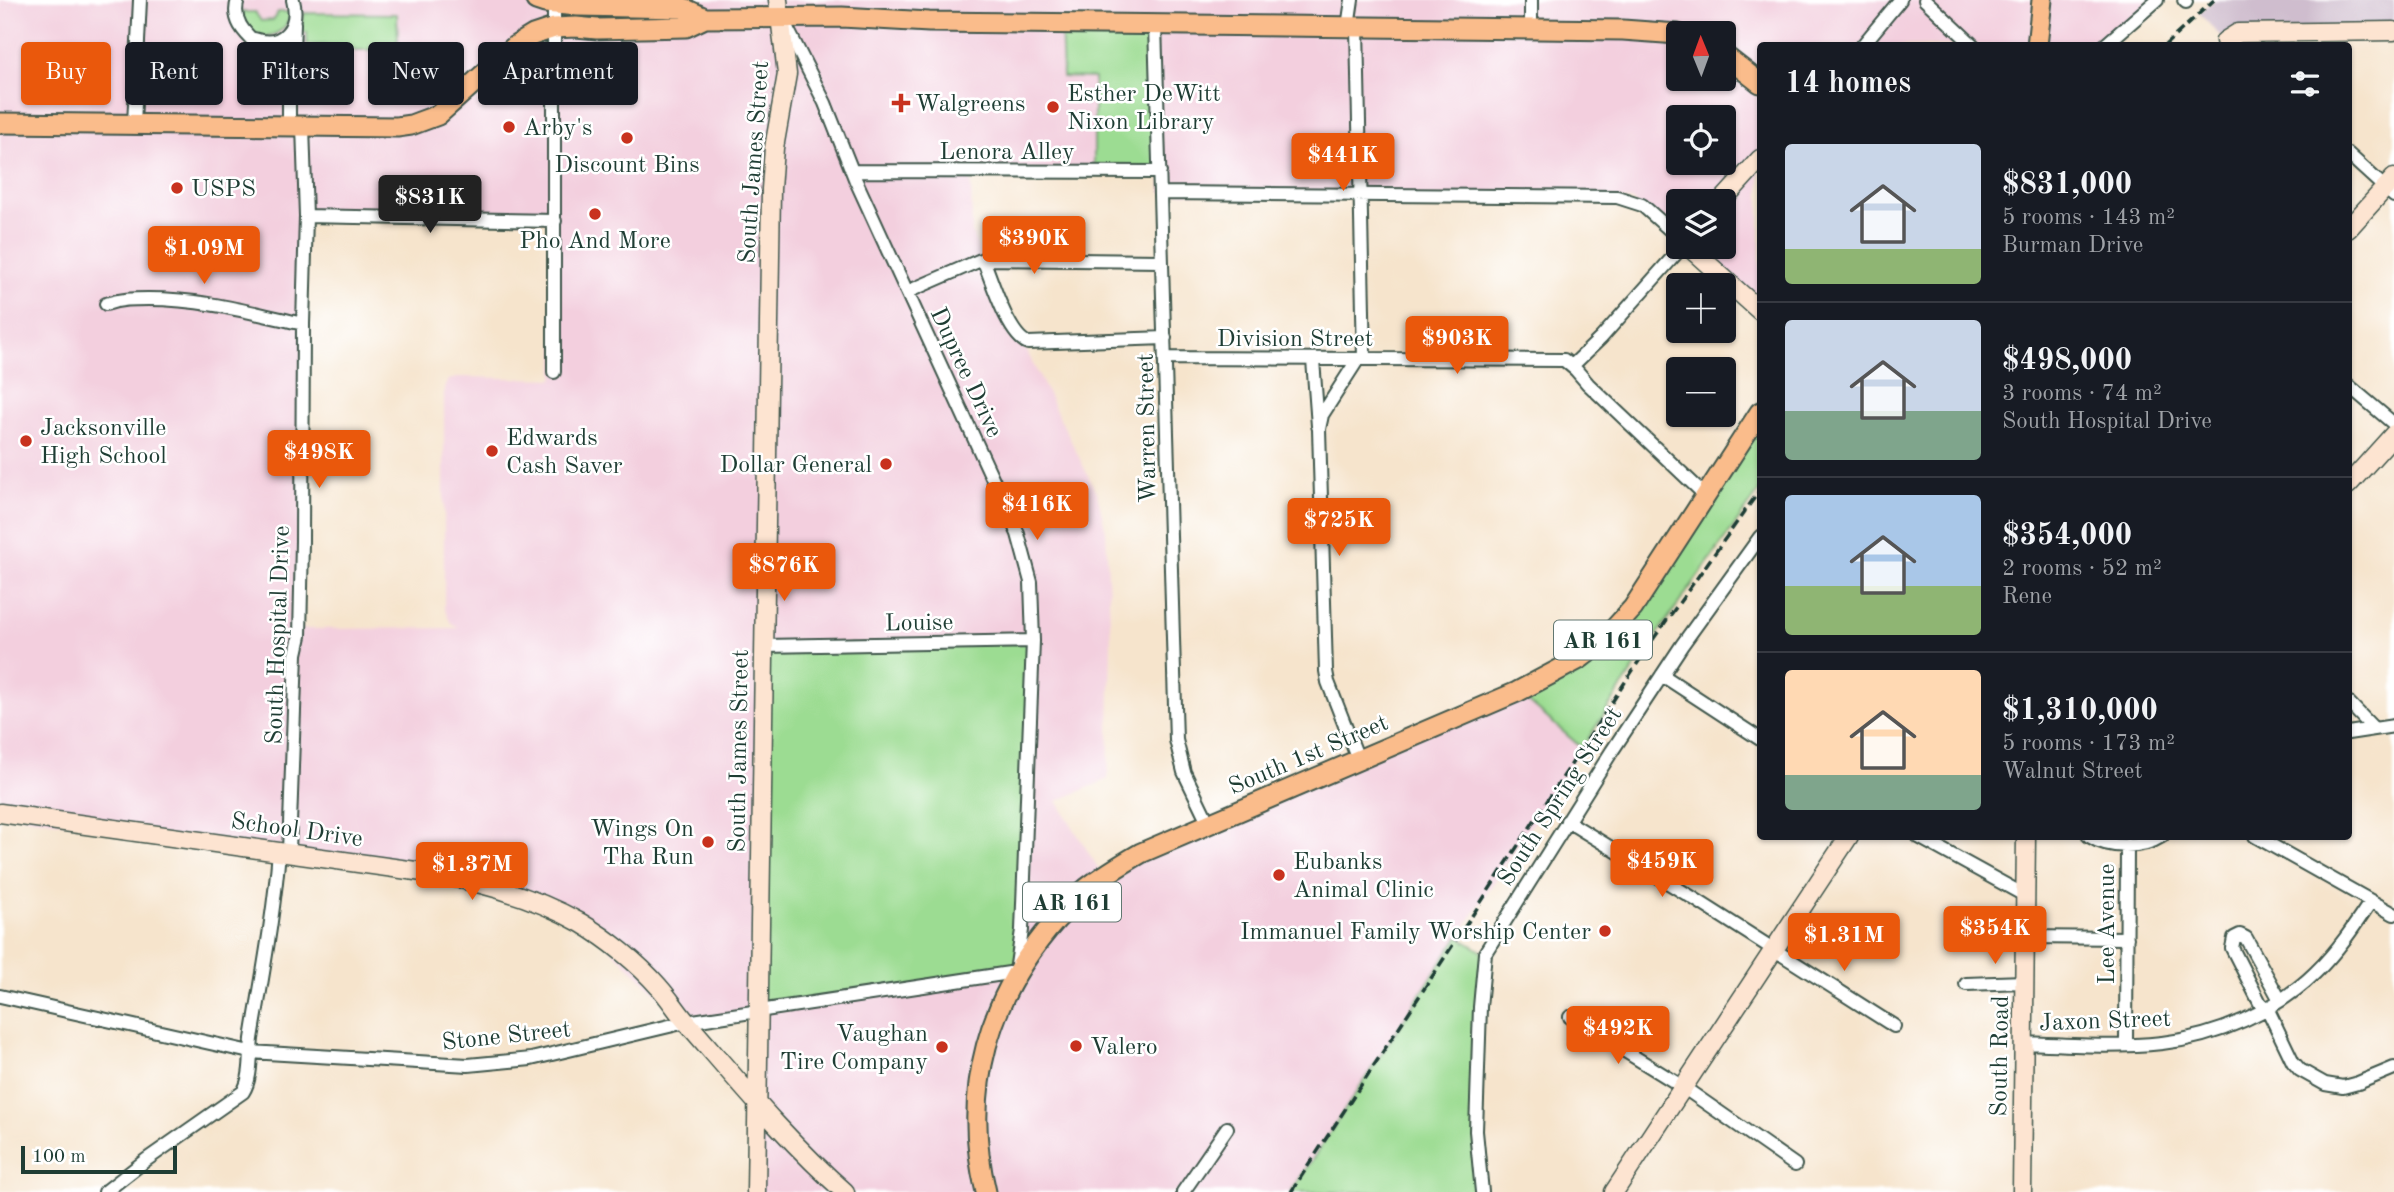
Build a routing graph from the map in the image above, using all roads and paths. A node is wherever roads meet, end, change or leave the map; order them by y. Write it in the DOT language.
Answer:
graph roads {
  1 [pos="139,0"];
  2 [pos="237,0"];
  3 [pos="293,0"];
  4 [pos="1352,0"];
  5 [pos="1531,0"];
  6 [pos="1900,0"];
  7 [pos="1925,0"];
  8 [pos="2042,0"];
  9 [pos="2157,0"];
  10 [pos="548,1"];
  11 [pos="780,9"];
  12 [pos="705,18"];
  13 [pos="294,23"];
  14 [pos="1155,25"];
  15 [pos="1352,27"];
  16 [pos="554,28"];
  17 [pos="1531,29"];
  18 [pos="2394,31"];
  19 [pos="1666,33"];
  20 [pos="254,39"];
  21 [pos="257,42"];
  22 [pos="293,42"];
  23 [pos="1865,42"];
  24 [pos="1970,42"];
  25 [pos="2037,42"];
  26 [pos="2109,42"];
  27 [pos="2227,42"];
  28 [pos="1736,64"];
  29 [pos="1757,81"];
  30 [pos="292,105"];
  31 [pos="0,123"];
  32 [pos="134,124"];
  33 [pos="296,126"];
  34 [pos="2352,157"];
  35 [pos="1757,162"];
  36 [pos="853,172"];
  37 [pos="1160,172"];
  38 [pos="2391,187"];
  39 [pos="1733,189"];
  40 [pos="1161,194"];
  41 [pos="1359,195"];
  42 [pos="306,216"];
  43 [pos="555,221"];
  44 [pos="2352,225"];
  45 [pos="1666,226"];
  46 [pos="983,259"];
  47 [pos="1671,259"];
  48 [pos="1702,259"];
  49 [pos="1162,261"];
  50 [pos="907,292"];
  51 [pos="106,304"];
  52 [pos="1757,308"];
  53 [pos="303,324"];
  54 [pos="1165,338"];
  55 [pos="1166,358"];
  56 [pos="1361,359"];
  57 [pos="1313,360"];
  58 [pos="1572,366"];
  59 [pos="554,372"];
  60 [pos="2352,388"];
  61 [pos="1757,417"];
  62 [pos="2394,424"];
  63 [pos="1319,429"];
  64 [pos="2394,434"];
  65 [pos="2352,481"];
  66 [pos="1706,496"];
  67 [pos="1757,541"];
  68 [pos="1033,641"];
  69 [pos="764,646"];
  70 [pos="1662,675"];
  71 [pos="2352,706"];
  72 [pos="2394,726"];
  73 [pos="2374,729"];
  74 [pos="2352,732"];
  75 [pos="1757,737"];
  76 [pos="1358,759"];
  77 [pos="0,813"];
  78 [pos="1567,821"];
  79 [pos="1209,824"];
  80 [pos="1846,840"];
  81 [pos="1924,840"];
  82 [pos="2026,840"];
  83 [pos="2100,840"];
  84 [pos="2153,840"];
  85 [pos="2262,840"];
  86 [pos="2127,845"];
  87 [pos="284,852"];
  88 [pos="2025,896"];
  89 [pos="2371,901"];
  90 [pos="2394,914"];
  91 [pos="2025,937"];
  92 [pos="2127,938"];
  93 [pos="1775,949"];
  94 [pos="1016,972"];
  95 [pos="2024,982"];
  96 [pos="1966,984"];
  97 [pos="0,996"];
  98 [pos="2280,1000"];
  99 [pos="2266,1008"];
  100 [pos="757,1011"];
  101 [pos="1570,1017"];
  102 [pos="686,1022"];
  103 [pos="1894,1026"];
  104 [pos="2024,1043"];
  105 [pos="2126,1045"];
  106 [pos="250,1052"];
  107 [pos="2394,1068"];
  108 [pos="1683,1087"];
  109 [pos="757,1101"];
  110 [pos="1227,1128"];
  111 [pos="1795,1165"];
  112 [pos="105,1192"];
  113 [pos="756,1192"];
  114 [pos="845,1192"];
  115 [pos="986,1192"];
  116 [pos="1183,1192"];
  117 [pos="1482,1192"];
  118 [pos="1614,1192"];
  119 [pos="2022,1192"];
  1 -- 32 [label="street"];
  2 -- 20 [label="street"];
  3 -- 13 [label="street, South Hospital Drive"];
  4 -- 15 [label="street"];
  5 -- 17 [label="street"];
  6 -- 23 [label="street"];
  7 -- 24 [label="street"];
  8 -- 25 [label="main road"];
  9 -- 26 [label="street"];
  10 -- 12 [label="main road"];
  10 -- 16 [label="street"];
  11 -- 12 [label="main road"];
  11 -- 14 [label="main road"];
  11 -- 36 [label="street, Dupree Drive"];
  11 -- 69 [label="street, South James Street"];
  12 -- 16 [label="main road"];
  13 -- 20 [label="street"];
  13 -- 22 [label="street, South Hospital Drive"];
  14 -- 15 [label="main road"];
  14 -- 37 [label="street, Warren Street"];
  15 -- 17 [label="main road"];
  15 -- 41 [label="street"];
  16 -- 33 [label="main road"];
  16 -- 43 [label="street"];
  17 -- 19 [label="main road"];
  18 -- 27 [label="street"];
  20 -- 21 [label="street"];
  28 -- 29 [label="main road"];
  30 -- 33 [label="street, South Hospital Drive"];
  31 -- 32 [label="main road"];
  32 -- 33 [label="main road"];
  33 -- 42 [label="street, South Hospital Drive"];
  34 -- 38 [label="street"];
  35 -- 39 [label="street"];
  36 -- 37 [label="street, Lenora Alley"];
  36 -- 50 [label="street, Dupree Drive"];
  37 -- 40 [label="street, Warren Street"];
  38 -- 44 [label="street"];
  40 -- 41 [label="street"];
  40 -- 49 [label="street, Warren Street"];
  41 -- 45 [label="street"];
  41 -- 56 [label="street"];
  42 -- 43 [label="street"];
  42 -- 53 [label="street, South Hospital Drive"];
  43 -- 59 [label="street"];
  46 -- 49 [label="street"];
  46 -- 50 [label="street"];
  46 -- 54 [label="street"];
  47 -- 58 [label="street"];
  48 -- 52 [label="street"];
  49 -- 54 [label="street, Warren Street"];
  50 -- 68 [label="street, Dupree Drive"];
  51 -- 53 [label="street"];
  53 -- 87 [label="street, South Hospital Drive"];
  54 -- 55 [label="street, Warren Street"];
  55 -- 57 [label="street, Division Street"];
  55 -- 79 [label="street, Warren Street"];
  56 -- 57 [label="street, Division Street"];
  56 -- 58 [label="street, Division Street"];
  56 -- 63 [label="street"];
  57 -- 63 [label="street"];
  58 -- 66 [label="street"];
  60 -- 62 [label="street"];
  61 -- 66 [label="main road, South 1st Street / AR 161"];
  63 -- 76 [label="street"];
  64 -- 65 [label="street"];
  66 -- 76 [label="main road, South 1st Street / AR 161"];
  67 -- 70 [label="street, South Spring Street"];
  68 -- 69 [label="street, Louise"];
  68 -- 94 [label="street, Dupree Drive"];
  69 -- 100 [label="street, South James Street"];
  70 -- 75 [label="street"];
  70 -- 78 [label="street, South Spring Street"];
  71 -- 73 [label="street"];
  72 -- 73 [label="street"];
  73 -- 74 [label="street"];
  76 -- 79 [label="main road, South 1st Street / AR 161"];
  77 -- 87 [label="street, School Drive"];
  78 -- 93 [label="street"];
  78 -- 117 [label="street, South Spring Street"];
  79 -- 94 [label="main road, South 1st Street / AR 161"];
  80 -- 93 [label="street"];
  81 -- 88 [label="street"];
  82 -- 88 [label="street, South Road"];
  83 -- 86 [label="street"];
  84 -- 86 [label="street"];
  85 -- 89 [label="street"];
  86 -- 92 [label="street, Lee Avenue"];
  87 -- 102 [label="street, School Drive"];
  87 -- 106 [label="street, South Hospital Drive"];
  88 -- 91 [label="street, South Road"];
  89 -- 90 [label="street"];
  89 -- 98 [label="street, Jaxon Street"];
  91 -- 92 [label="street"];
  91 -- 95 [label="street, South Road"];
  92 -- 105 [label="street, Lee Avenue"];
  93 -- 103 [label="street"];
  93 -- 108 [label="street"];
  94 -- 100 [label="street, Stone Street"];
  94 -- 115 [label="main road, South 1st Street / AR 161"];
  95 -- 96 [label="street"];
  95 -- 104 [label="street, South Road"];
  97 -- 106 [label="street, Stone Street"];
  98 -- 99 [label="street, Jaxon Street"];
  98 -- 99 [label="street"];
  99 -- 105 [label="street, Jaxon Street"];
  99 -- 107 [label="street"];
  100 -- 102 [label="street, Stone Street"];
  100 -- 109 [label="street, South James Street"];
  101 -- 108 [label="street"];
  102 -- 106 [label="street, Stone Street"];
  102 -- 109 [label="street, School Drive"];
  104 -- 105 [label="street, Jaxon Street"];
  104 -- 119 [label="street, South Road"];
  106 -- 112 [label="street, South Hospital Drive"];
  108 -- 111 [label="street"];
  108 -- 118 [label="street"];
  109 -- 113 [label="street, South James Street"];
  109 -- 114 [label="street, School Drive"];
  110 -- 116 [label="street"];
}
